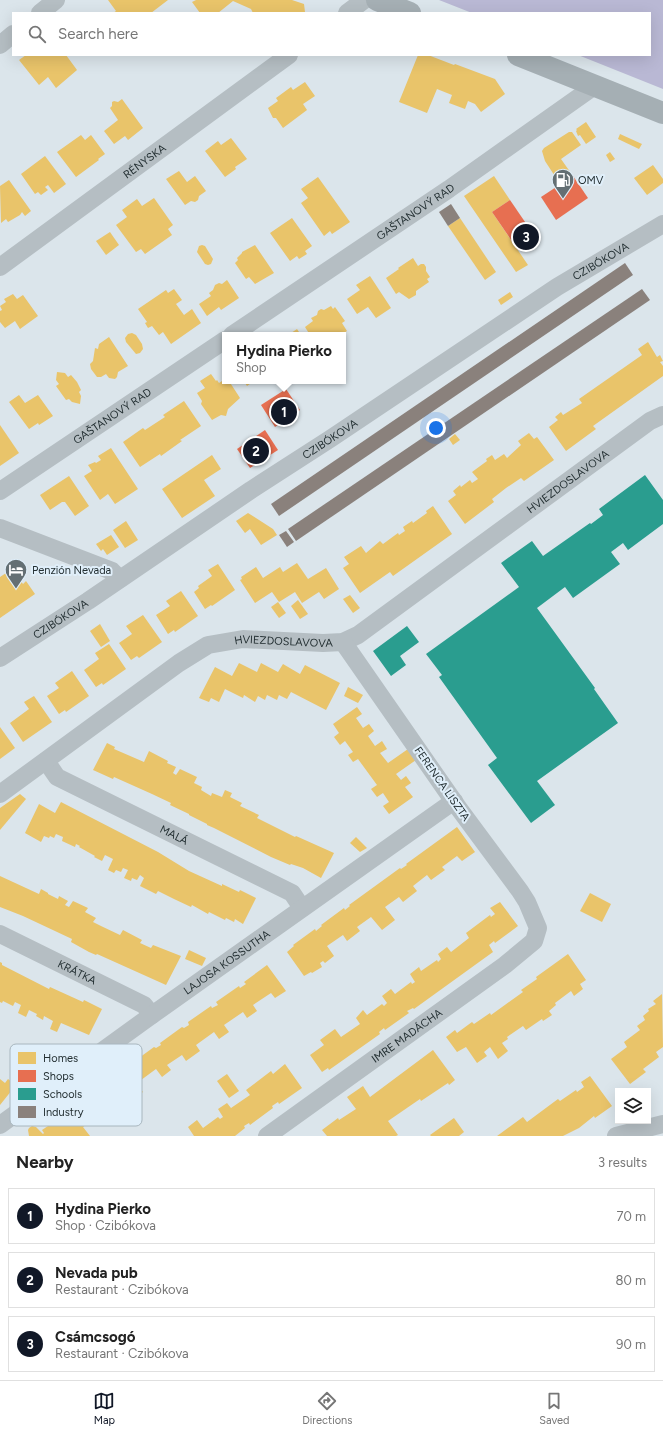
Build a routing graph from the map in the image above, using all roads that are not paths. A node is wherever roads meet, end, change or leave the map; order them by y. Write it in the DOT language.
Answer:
graph roads {
  1 [pos="56,0"];
  2 [pos="364,0"];
  3 [pos="376,0"];
  4 [pos="41,12"];
  5 [pos="348,12"];
  6 [pos="407,12"];
  7 [pos="12,35"];
  8 [pos="0,44"];
  9 [pos="288,56"];
  10 [pos="521,56"];
  11 [pos="596,85"];
  12 [pos="662,113"];
  13 [pos="663,224"];
  14 [pos="0,267"];
  15 [pos="236,332"];
  16 [pos="222,342"];
  17 [pos="663,415"];
  18 [pos="0,491"];
  19 [pos="0,528"];
  20 [pos="120,579"];
  21 [pos="343,642"];
  22 [pos="0,658"];
  23 [pos="46,761"];
  24 [pos="0,794"];
  25 [pos="454,801"];
  26 [pos="302,908"];
  27 [pos="538,928"];
  28 [pos="0,934"];
  29 [pos="152,1015"];
  30 [pos="112,1044"];
  31 [pos="10,1118"];
  32 [pos="663,1124"];
  33 [pos="0,1125"];
  34 [pos="267,1136"];
  35 [pos="616,1136"];
  1 -- 4 [label="street"];
  2 -- 5 [label="street"];
  3 -- 6 [label="main road"];
  7 -- 8 [label="street"];
  9 -- 14 [label="street, RÉNYSKA"];
  10 -- 11 [label="main road"];
  11 -- 12 [label="main road"];
  11 -- 15 [label="street, GAŠTANOVÝ RAD"];
  13 -- 20 [label="street, CZIBÓKOVA"];
  16 -- 18 [label="street, GAŠTANOVÝ RAD"];
  17 -- 21 [label="street, HVIEZDOSLAVOVA"];
  19 -- 20 [label="street"];
  20 -- 22 [label="street, CZIBÓKOVA"];
  21 -- 23 [label="street, HVIEZDOSLAVOVA"];
  21 -- 25 [label="street, FERENCA LISZTA"];
  23 -- 24 [label="street, HVIEZDOSLAVOVA"];
  23 -- 26 [label="street, MALÁ"];
  25 -- 26 [label="street, LAJOSA KOSSUTHA"];
  25 -- 27 [label="street, FERENCA LISZTA"];
  26 -- 29 [label="street, LAJOSA KOSSUTHA"];
  27 -- 34 [label="street, IMRE MADÁCHA"];
  28 -- 29 [label="street, KRÁTKA"];
  29 -- 30 [label="street, LAJOSA KOSSUTHA"];
  31 -- 33 [label="street, LAJOSA KOSSUTHA"];
  32 -- 35 [label="street"];
}
